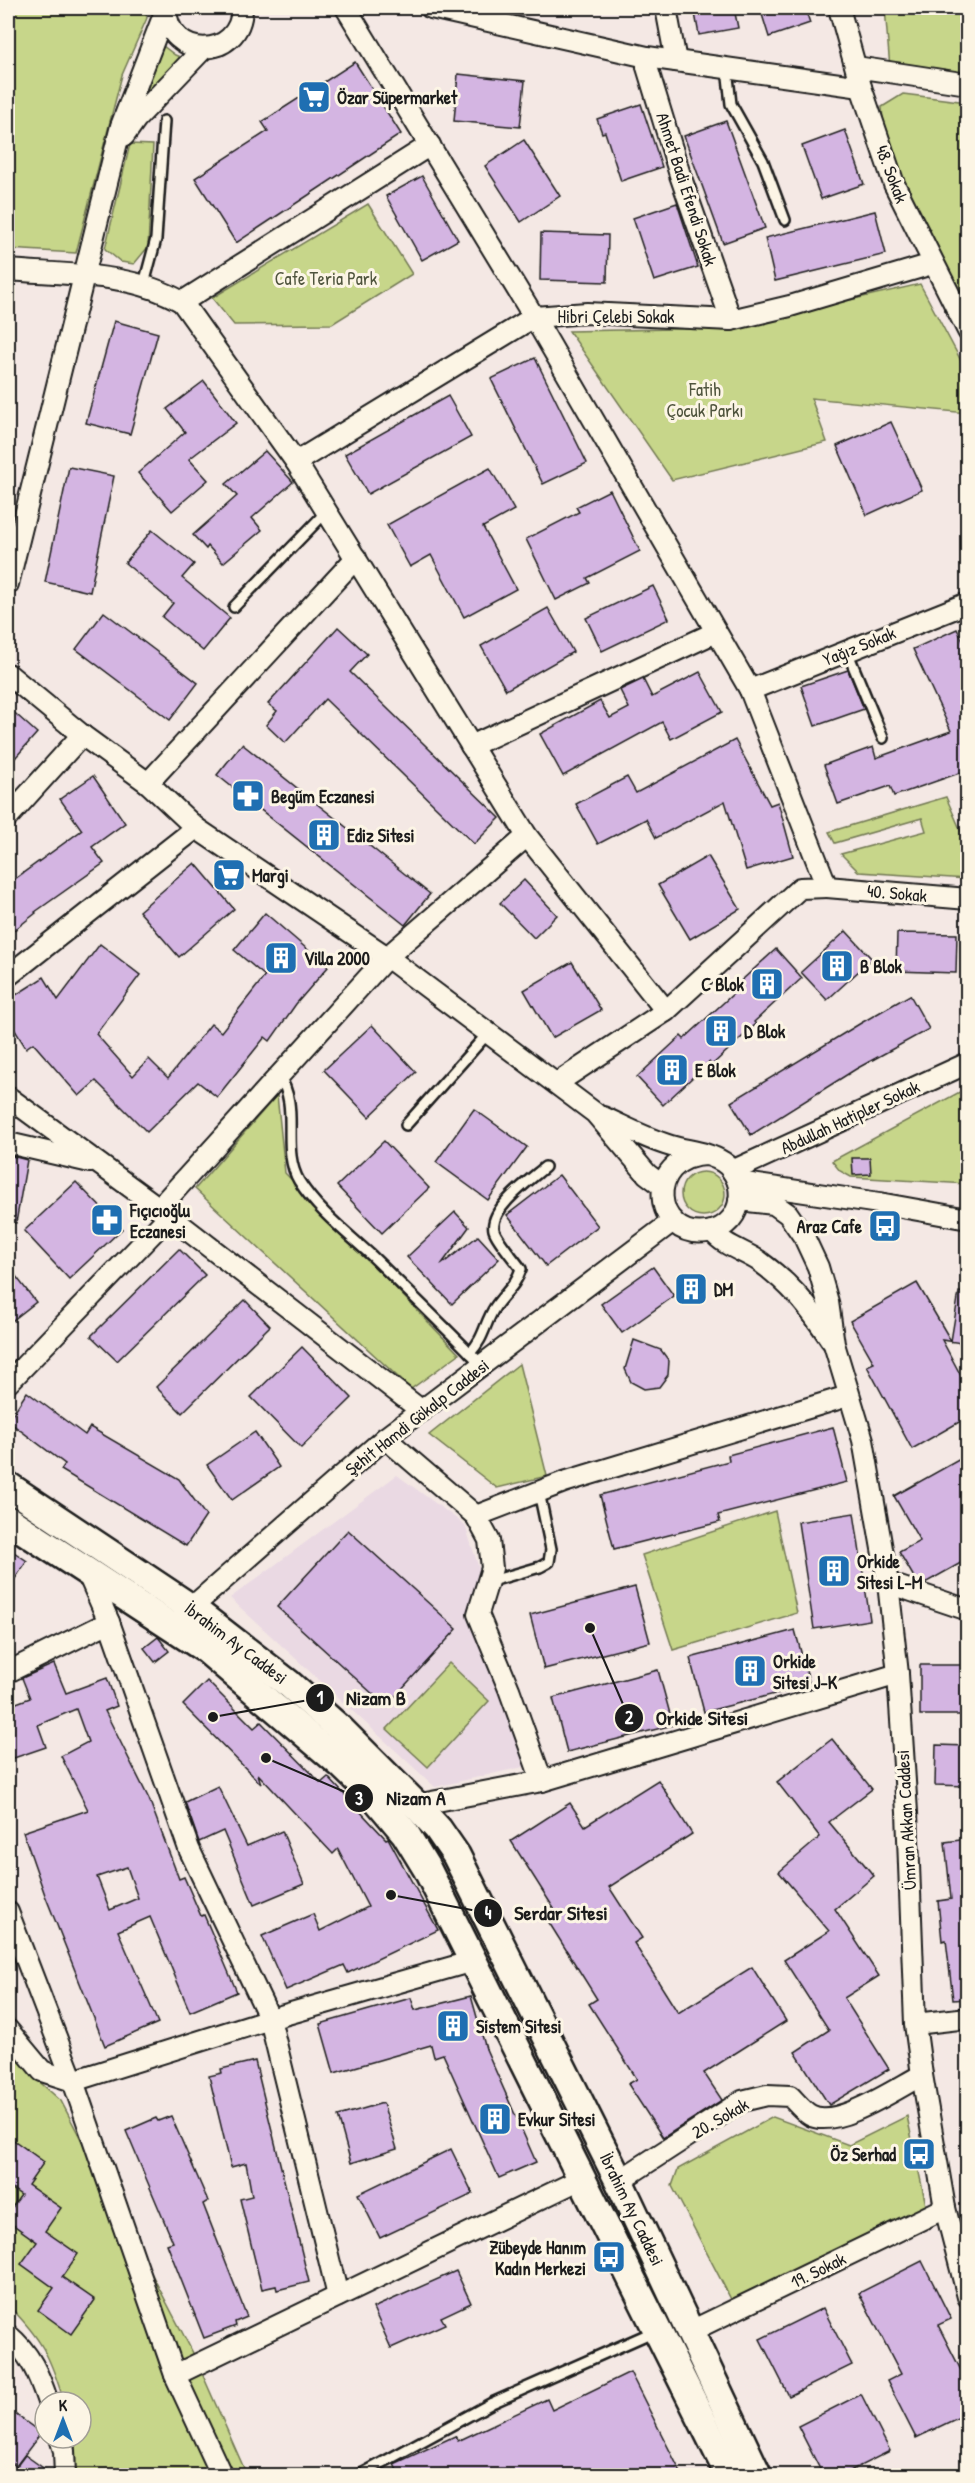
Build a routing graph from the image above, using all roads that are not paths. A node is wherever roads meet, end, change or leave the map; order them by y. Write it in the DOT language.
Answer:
graph roads {
  1 [pos="166,8"];
  2 [pos="259,8"];
  3 [pos="346,8"];
  4 [pos="431,8"];
  5 [pos="666,8"];
  6 [pos="839,8"];
  7 [pos="241,14"];
  8 [pos="204,48"];
  9 [pos="646,57"];
  10 [pos="676,61"];
  11 [pos="727,68"];
  12 [pos="856,68"];
  13 [pos="968,84"];
  14 [pos="861,87"];
  15 [pos="164,122"];
  16 [pos="430,145"];
  17 [pos="114,150"];
  18 [pos="785,220"];
  19 [pos="932,264"];
  20 [pos="8,270"];
  21 [pos="84,276"];
  22 [pos="144,284"];
  23 [pos="182,302"];
  24 [pos="534,317"];
  25 [pos="731,320"];
  26 [pos="968,331"];
  27 [pos="297,462"];
  28 [pos="327,511"];
  29 [pos="356,558"];
  30 [pos="8,584"];
  31 [pos="968,603"];
  32 [pos="234,607"];
  33 [pos="716,632"];
  34 [pos="847,651"];
  35 [pos="8,674"];
  36 [pos="750,690"];
  37 [pos="82,735"];
  38 [pos="883,738"];
  39 [pos="471,746"];
  40 [pos="148,783"];
  41 [pos="8,817"];
  42 [pos="196,828"];
  43 [pos="527,836"];
  44 [pos="827,887"];
  45 [pos="968,899"];
  46 [pos="387,957"];
  47 [pos="8,976"];
  48 [pos="666,1011"];
  49 [pos="489,1032"];
  50 [pos="968,1062"];
  51 [pos="279,1076"];
  52 [pos="557,1083"];
  53 [pos="8,1097"];
  54 [pos="595,1113"];
  55 [pos="405,1125"];
  56 [pos="8,1143"];
  57 [pos="706,1155"];
  58 [pos="98,1164"];
  59 [pos="545,1167"];
  60 [pos="737,1184"];
  61 [pos="663,1186"];
  62 [pos="164,1212"];
  63 [pos="968,1220"];
  64 [pos="673,1221"];
  65 [pos="712,1231"];
  66 [pos="834,1344"];
  67 [pos="476,1359"];
  68 [pos="8,1383"];
  69 [pos="848,1396"];
  70 [pos="422,1411"];
  71 [pos="385,1438"];
  72 [pos="8,1486"];
  73 [pos="539,1492"];
  74 [pos="476,1516"];
  75 [pos="8,1520"];
  76 [pos="88,1574"];
  77 [pos="488,1582"];
  78 [pos="888,1583"];
  79 [pos="968,1610"];
  80 [pos="183,1618"];
  81 [pos="109,1622"];
  82 [pos="8,1672"];
  83 [pos="898,1674"];
  84 [pos="542,1781"];
  85 [pos="416,1805"];
  86 [pos="8,1912"];
  87 [pos="473,1961"];
  88 [pos="968,2018"];
  89 [pos="270,2019"];
  90 [pos="915,2024"];
  91 [pos="8,2030"];
  92 [pos="921,2075"];
  93 [pos="73,2081"];
  94 [pos="581,2179"];
  95 [pos="620,2181"];
  96 [pos="945,2208"];
  97 [pos="962,2249"];
  98 [pos="338,2296"];
  99 [pos="968,2297"];
  100 [pos="657,2330"];
  101 [pos="691,2331"];
  102 [pos="8,2334"];
  103 [pos="175,2375"];
  104 [pos="44,2390"];
  105 [pos="64,2450"];
  106 [pos="65,2475"];
  107 [pos="222,2475"];
  108 [pos="358,2475"];
  109 [pos="729,2475"];
  110 [pos="758,2475"];
  1 -- 8 [label="street"];
  1 -- 17 [label="street"];
  2 -- 7 [label="street"];
  3 -- 16 [label="street"];
  4 -- 9 [label="street"];
  5 -- 10 [label="street"];
  6 -- 12 [label="street, 48. Sokak"];
  7 -- 8 [label="street"];
  8 -- 17 [label="street"];
  9 -- 10 [label="street"];
  9 -- 25 [label="street, Ahmet Badi Efendi Sokak"];
  10 -- 11 [label="street"];
  11 -- 14 [label="street"];
  11 -- 18 [label="lane"];
  12 -- 13 [label="street"];
  12 -- 14 [label="street, 48. Sokak"];
  14 -- 19 [label="street, 48. Sokak"];
  15 -- 22 [label="lane"];
  16 -- 23 [label="street"];
  16 -- 24 [label="street"];
  17 -- 21 [label="street"];
  19 -- 25 [label="street, Hibri Çelebi Sokak"];
  19 -- 26 [label="street, 48. Sokak"];
  20 -- 21 [label="street"];
  21 -- 22 [label="street"];
  21 -- 30 [label="street"];
  22 -- 23 [label="street"];
  23 -- 27 [label="street"];
  24 -- 25 [label="street, Hibri Çelebi Sokak"];
  24 -- 27 [label="street, Hibri Çelebi Sokak"];
  24 -- 33 [label="street"];
  27 -- 28 [label="street"];
  28 -- 29 [label="street"];
  28 -- 32 [label="lane"];
  29 -- 39 [label="street"];
  29 -- 40 [label="street"];
  31 -- 34 [label="street, Yağız Sokak"];
  33 -- 36 [label="street"];
  33 -- 39 [label="street"];
  34 -- 36 [label="street, Yağız Sokak"];
  34 -- 38 [label="lane"];
  35 -- 37 [label="street"];
  36 -- 44 [label="street"];
  37 -- 40 [label="street"];
  37 -- 41 [label="street"];
  39 -- 43 [label="street"];
  40 -- 42 [label="street"];
  42 -- 46 [label="street"];
  42 -- 47 [label="street"];
  43 -- 46 [label="street"];
  43 -- 48 [label="street"];
  44 -- 45 [label="street, 40. Sokak"];
  44 -- 48 [label="street, 40. Sokak"];
  46 -- 49 [label="street"];
  46 -- 51 [label="street"];
  48 -- 52 [label="street, 40. Sokak"];
  49 -- 52 [label="street"];
  49 -- 55 [label="lane"];
  50 -- 60 [label="street, Abdullah Hatipler Sokak"];
  51 -- 62 [label="street"];
  51 -- 67 [label="lane"];
  52 -- 54 [label="street"];
  53 -- 58 [label="street"];
  54 -- 57 [label="street"];
  54 -- 61 [label="street"];
  56 -- 58 [label="street"];
  57 -- 60 [label="street"];
  57 -- 61 [label="street"];
  58 -- 62 [label="street"];
  59 -- 67 [label="lane"];
  60 -- 63 [label="street"];
  60 -- 65 [label="street"];
  60 -- 66 [label="street"];
  61 -- 64 [label="street"];
  62 -- 68 [label="street"];
  62 -- 70 [label="street"];
  64 -- 65 [label="street"];
  64 -- 67 [label="street, Şehit Hamdi Gökalp Caddesi"];
  65 -- 66 [label="street"];
  66 -- 69 [label="street, Ümran Akkan Caddesi"];
  67 -- 70 [label="street, Şehit Hamdi Gökalp Caddesi"];
  69 -- 73 [label="street"];
  69 -- 78 [label="street, Ümran Akkan Caddesi"];
  70 -- 71 [label="street, Şehit Hamdi Gökalp Caddesi"];
  71 -- 74 [label="street"];
  71 -- 80 [label="street, Şehit Hamdi Gökalp Caddesi"];
  72 -- 80 [label="main road, İbrahim Ay Caddesi"];
  73 -- 74 [label="street"];
  73 -- 77 [label="lane"];
  74 -- 77 [label="street"];
  75 -- 76 [label="main road, İbrahim Ay Caddesi"];
  76 -- 80 [label="main road, İbrahim Ay Caddesi"];
  76 -- 81 [label="street"];
  77 -- 84 [label="street"];
  78 -- 79 [label="street"];
  78 -- 83 [label="street, Ümran Akkan Caddesi"];
  80 -- 85 [label="main road, İbrahim Ay Caddesi"];
  80 -- 87 [label="main road, İbrahim Ay Caddesi"];
  81 -- 82 [label="street"];
  81 -- 89 [label="street"];
  83 -- 84 [label="street"];
  83 -- 90 [label="street, Ümran Akkan Caddesi"];
  84 -- 85 [label="street"];
  85 -- 95 [label="main road, İbrahim Ay Caddesi"];
  86 -- 93 [label="street"];
  87 -- 89 [label="street"];
  87 -- 94 [label="main road, İbrahim Ay Caddesi"];
  88 -- 90 [label="street"];
  89 -- 93 [label="street"];
  89 -- 98 [label="street"];
  90 -- 92 [label="street, Ümran Akkan Caddesi"];
  91 -- 93 [label="street"];
  92 -- 95 [label="street, 20. Sokak"];
  92 -- 96 [label="street, Ümran Akkan Caddesi"];
  93 -- 103 [label="street"];
  94 -- 98 [label="street"];
  94 -- 100 [label="main road, İbrahim Ay Caddesi"];
  95 -- 101 [label="main road, İbrahim Ay Caddesi"];
  96 -- 97 [label="street, Ümran Akkan Caddesi"];
  96 -- 101 [label="street, 19. Sokak"];
  97 -- 99 [label="street, Ümran Akkan Caddesi"];
  98 -- 103 [label="street"];
  100 -- 108 [label="lane"];
  100 -- 109 [label="main road, İbrahim Ay Caddesi"];
  101 -- 110 [label="main road, İbrahim Ay Caddesi"];
  102 -- 104 [label="street"];
  103 -- 107 [label="street"];
  105 -- 106 [label="street"];
}
